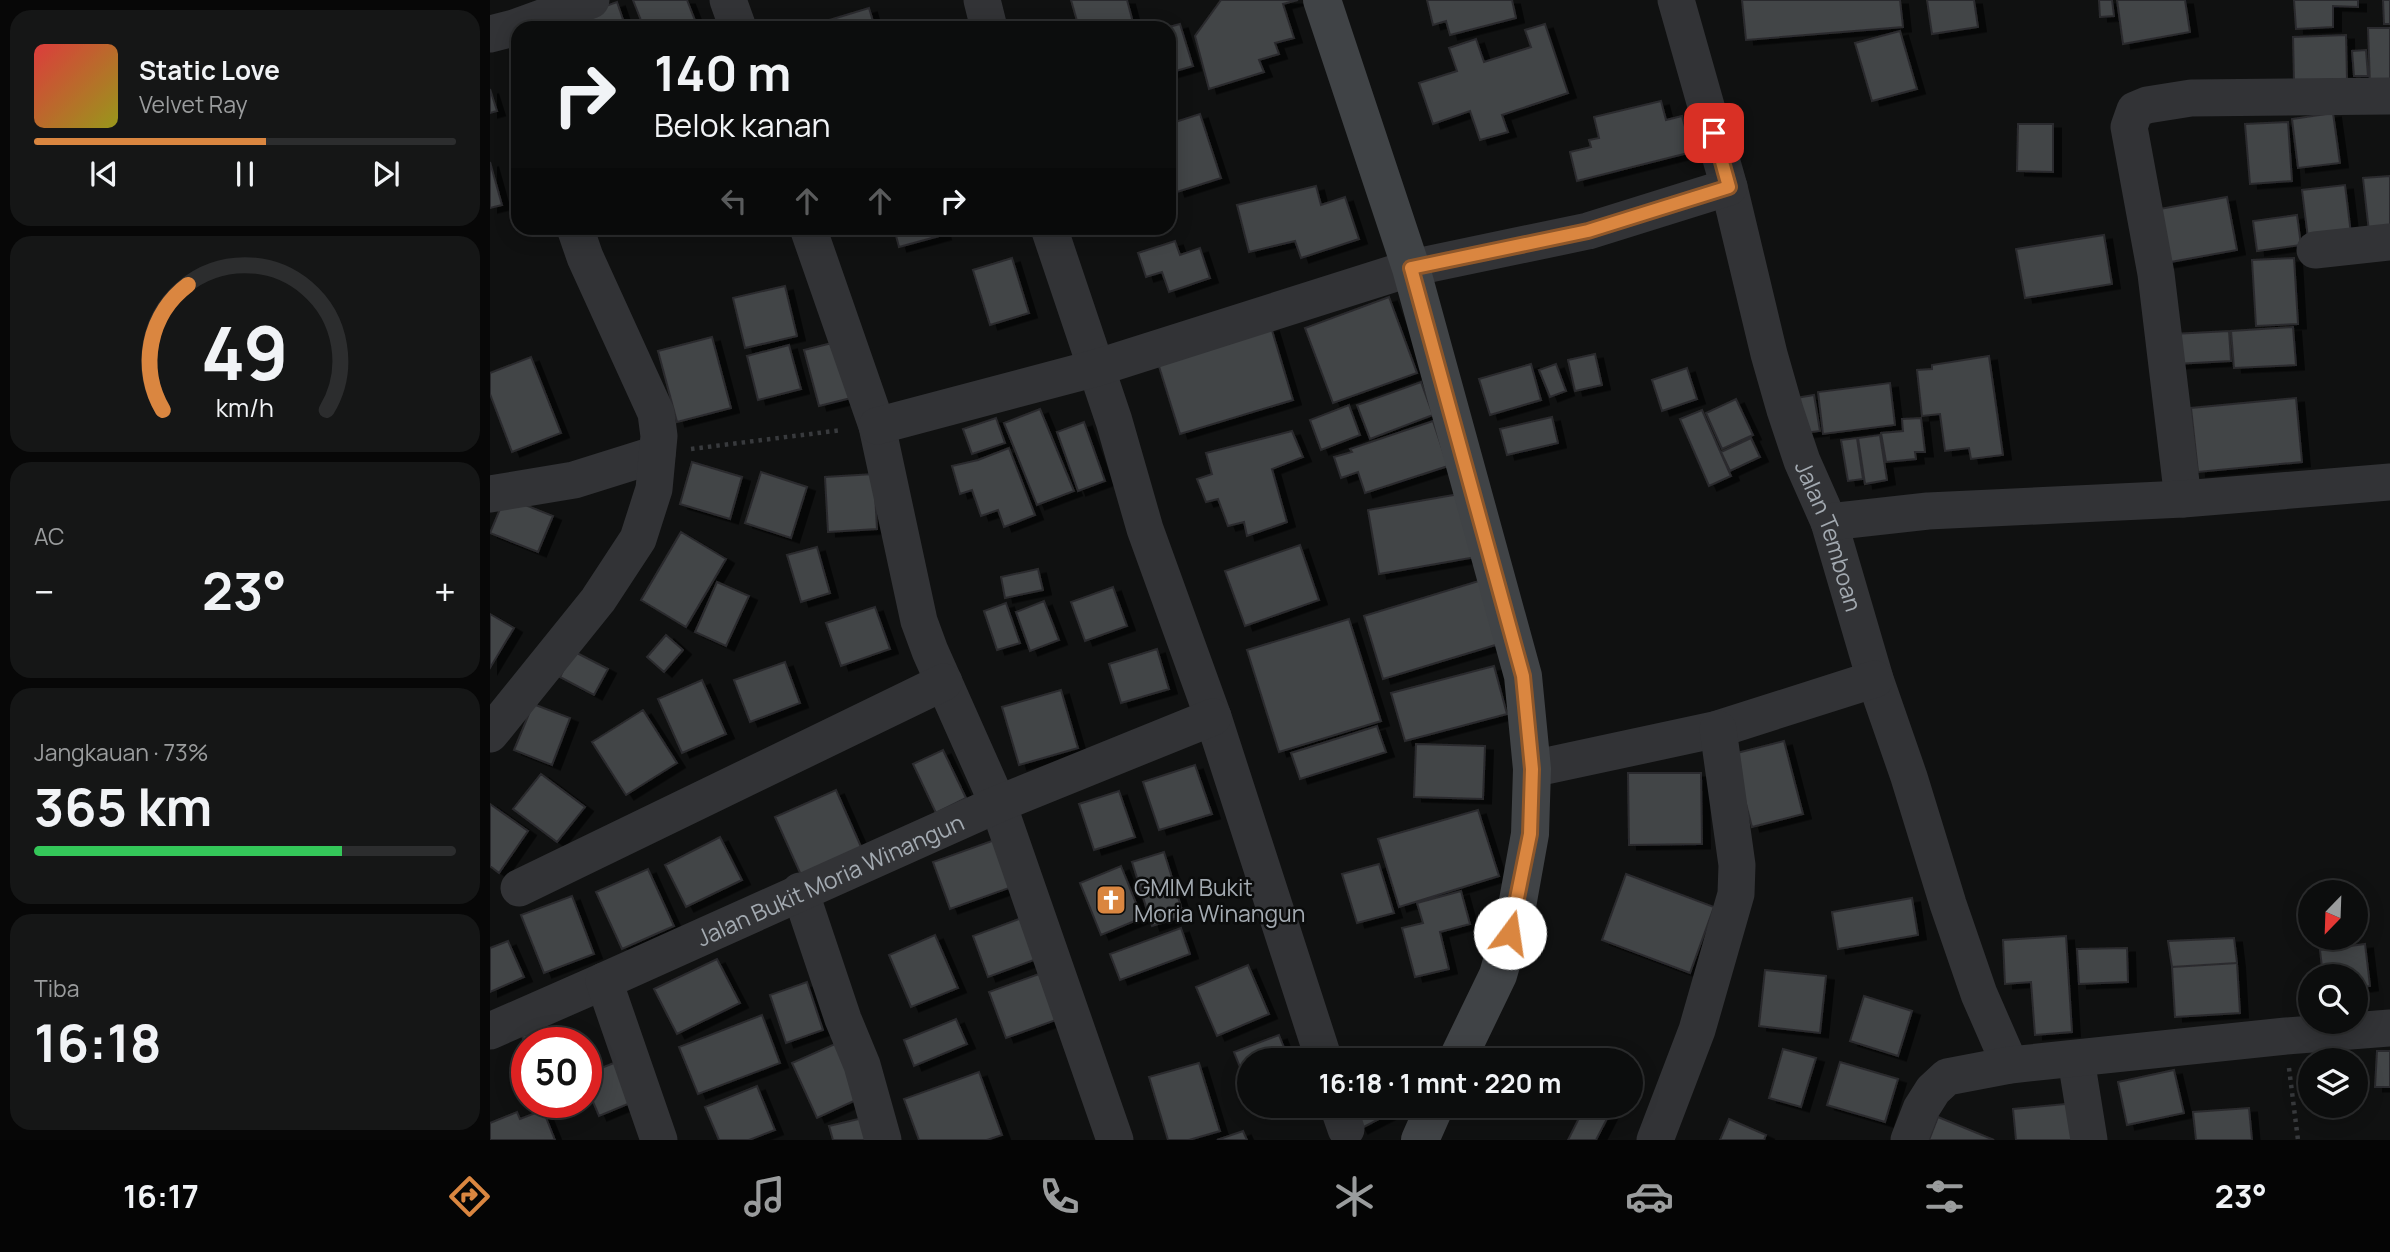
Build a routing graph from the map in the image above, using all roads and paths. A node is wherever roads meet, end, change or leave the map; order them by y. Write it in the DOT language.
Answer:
graph roads {
  1 [pos="591,0"];
  2 [pos="728,0"];
  3 [pos="982,0"];
  4 [pos="1322,0"];
  5 [pos="1676,0"];
  6 [pos="523,21"];
  7 [pos="736,21"];
  8 [pos="987,21"];
  9 [pos="2390,96"];
  10 [pos="1729,187"];
  11 [pos="577,235"];
  12 [pos="810,235"];
  13 [pos="1051,235"];
  14 [pos="2390,242"];
  15 [pos="2315,250"];
  16 [pos="1411,268"];
  17 [pos="1096,368"];
  18 [pos="877,426"];
  19 [pos="657,454"];
  20 [pos="2390,482"];
  21 [pos="490,494"];
  22 [pos="2183,499"];
  23 [pos="1829,522"];
  24 [pos="1875,679"];
  25 [pos="944,682"];
  26 [pos="1213,717"];
  27 [pos="1718,729"];
  28 [pos="490,734"];
  29 [pos="1532,769"];
  30 [pos="998,804"];
  31 [pos="519,888"];
  32 [pos="800,891"];
  33 [pos="604,981"];
  34 [pos="2390,1028"];
  35 [pos="490,1031"];
  36 [pos="2286,1036"];
  37 [pos="1320,1048"];
  38 [pos="1463,1048"];
  39 [pos="2076,1059"];
  40 [pos="2010,1065"];
  41 [pos="1430,1118"];
  42 [pos="659,1140"];
  43 [pos="883,1140"];
  44 [pos="1115,1140"];
  45 [pos="1420,1140"];
  46 [pos="1656,1140"];
  47 [pos="1909,1140"];
  48 [pos="2089,1140"];
  49 [pos="2298,1140"];
  1 -- 6 [label="street"];
  2 -- 7 [label="street"];
  3 -- 8 [label="street"];
  4 -- 16 [label="main road"];
  5 -- 10 [label="street, Jalan Temboan"];
  9 -- 22 [label="street"];
  10 -- 16 [label="street"];
  10 -- 23 [label="street, Jalan Temboan"];
  11 -- 19 [label="street"];
  12 -- 18 [label="street"];
  13 -- 17 [label="street"];
  14 -- 15 [label="street"];
  16 -- 17 [label="street"];
  16 -- 29 [label="main road"];
  17 -- 18 [label="street"];
  17 -- 26 [label="street"];
  18 -- 19 [label="path"];
  18 -- 25 [label="street"];
  19 -- 21 [label="street"];
  19 -- 28 [label="street"];
  20 -- 22 [label="street"];
  22 -- 23 [label="street"];
  23 -- 24 [label="street, Jalan Temboan"];
  24 -- 27 [label="street"];
  24 -- 40 [label="street, Jalan Temboan"];
  25 -- 30 [label="street"];
  25 -- 31 [label="street"];
  26 -- 30 [label="street, Jalan Bukit Moria Winangun"];
  26 -- 37 [label="street"];
  27 -- 29 [label="street"];
  27 -- 46 [label="street"];
  29 -- 38 [label="main road"];
  30 -- 32 [label="street, Jalan Bukit Moria Winangun"];
  30 -- 44 [label="street"];
  32 -- 33 [label="street, Jalan Bukit Moria Winangun"];
  32 -- 43 [label="street"];
  33 -- 35 [label="street, Jalan Bukit Moria Winangun"];
  33 -- 42 [label="street"];
  34 -- 36 [label="street"];
  36 -- 39 [label="street"];
  36 -- 49 [label="path"];
  39 -- 40 [label="street"];
  39 -- 48 [label="street"];
  40 -- 47 [label="street"];
  41 -- 45 [label="main road"];
}
